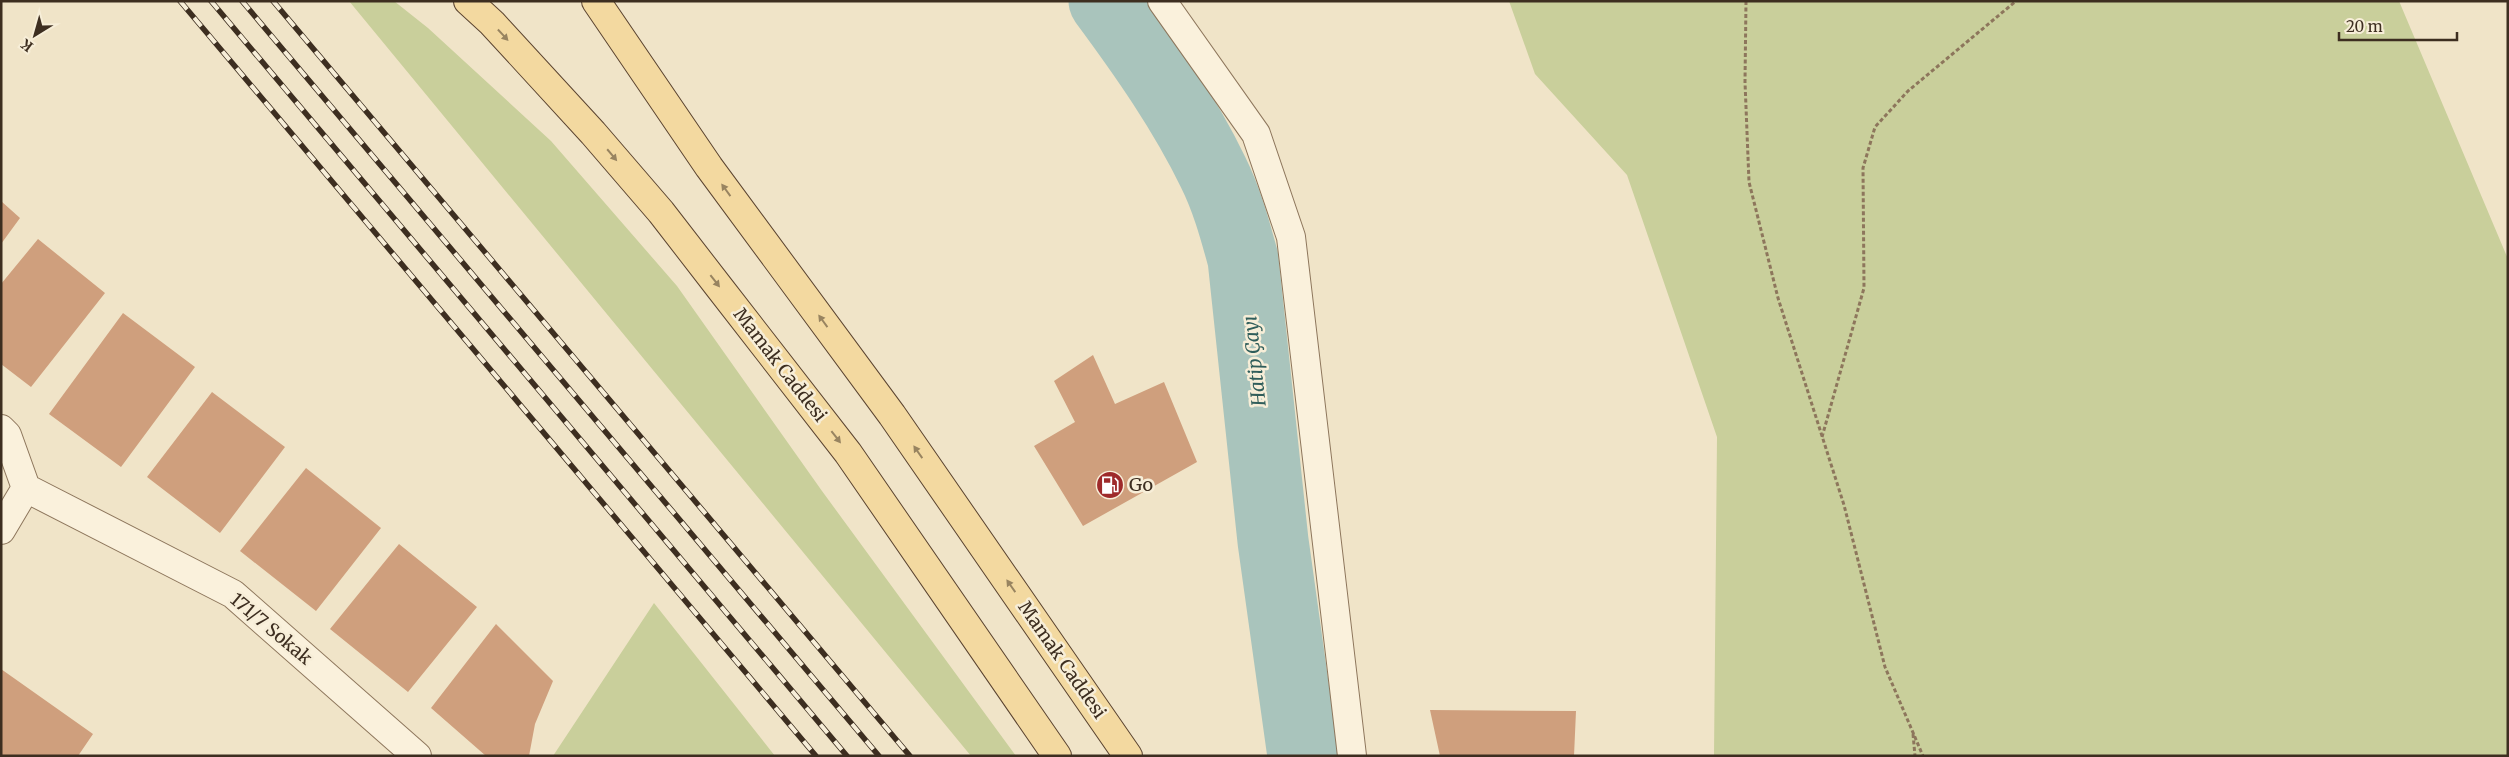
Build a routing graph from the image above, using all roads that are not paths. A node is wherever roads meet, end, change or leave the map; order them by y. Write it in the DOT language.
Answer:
graph roads {
  1 [pos="468,1"];
  2 [pos="596,1"];
  3 [pos="1162,1"];
  4 [pos="1,429"];
  5 [pos="26,488"];
  6 [pos="1,530"];
  7 [pos="417,756"];
  8 [pos="1057,756"];
  9 [pos="1128,756"];
  10 [pos="1352,756"];
  1 -- 8 [label="main road, Mamak Caddesi, one-way"];
  9 -- 2 [label="main road, Mamak Caddesi, one-way"];
  3 -- 10 [label="street"];
  4 -- 5 [label="street"];
  5 -- 6 [label="street"];
  5 -- 7 [label="street, 171/7 Sokak"];
}
